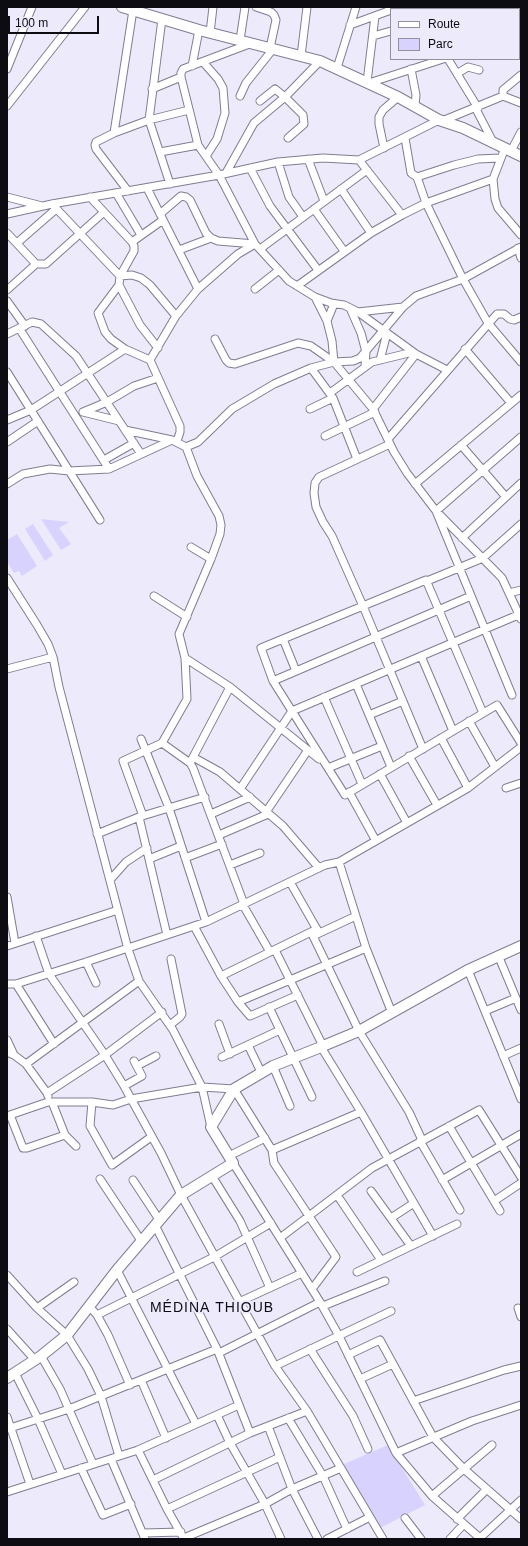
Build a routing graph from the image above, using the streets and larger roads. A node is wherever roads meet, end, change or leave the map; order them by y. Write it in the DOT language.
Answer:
graph roads {
  1 [pos="32,7"];
  2 [pos="85,7"];
  3 [pos="122,7"];
  4 [pos="213,7"];
  5 [pos="245,7"];
  6 [pos="256,7"];
  7 [pos="307,7"];
  8 [pos="356,7"];
  9 [pos="133,10"];
  10 [pos="390,10"];
  11 [pos="375,16"];
  12 [pos="162,19"];
  13 [pos="350,25"];
  14 [pos="199,30"];
  15 [pos="390,31"];
  16 [pos="210,32"];
  17 [pos="373,36"];
  18 [pos="240,40"];
  19 [pos="252,44"];
  20 [pos="272,49"];
  21 [pos="301,56"];
  22 [pos="441,60"];
  23 [pos="449,60"];
  24 [pos="203,62"];
  25 [pos="320,62"];
  26 [pos="192,66"];
  27 [pos="337,68"];
  28 [pos="7,69"];
  29 [pos="411,69"];
  30 [pos="479,70"];
  31 [pos="458,73"];
  32 [pos="521,75"];
  33 [pos="181,77"];
  34 [pos="368,83"];
  35 [pos="152,89"];
  36 [pos="240,96"];
  37 [pos="503,96"];
  38 [pos="285,97"];
  39 [pos="398,97"];
  40 [pos="260,102"];
  41 [pos="521,102"];
  42 [pos="7,106"];
  43 [pos="415,106"];
  44 [pos="477,108"];
  45 [pos="189,110"];
  46 [pos="149,120"];
  47 [pos="441,121"];
  48 [pos="521,132"];
  49 [pos="114,133"];
  50 [pos="288,138"];
  51 [pos="405,138"];
  52 [pos="493,142"];
  53 [pos="198,146"];
  54 [pos="384,148"];
  55 [pos="160,152"];
  56 [pos="505,152"];
  57 [pos="206,156"];
  58 [pos="521,156"];
  59 [pos="308,159"];
  60 [pos="359,160"];
  61 [pos="278,162"];
  62 [pos="250,168"];
  63 [pos="367,170"];
  64 [pos="226,173"];
  65 [pos="219,175"];
  66 [pos="417,177"];
  67 [pos="493,179"];
  68 [pos="170,184"];
  69 [pos="146,188"];
  70 [pos="341,189"];
  71 [pos="128,191"];
  72 [pos="116,193"];
  73 [pos="7,197"];
  74 [pos="90,197"];
  75 [pos="324,201"];
  76 [pos="426,203"];
  77 [pos="42,206"];
  78 [pos="54,206"];
  79 [pos="314,209"];
  80 [pos="104,212"];
  81 [pos="7,214"];
  82 [pos="402,215"];
  83 [pos="161,217"];
  84 [pos="303,217"];
  85 [pos="287,229"];
  86 [pos="7,233"];
  87 [pos="371,233"];
  88 [pos="80,234"];
  89 [pos="521,235"];
  90 [pos="141,236"];
  91 [pos="211,238"];
  92 [pos="15,242"];
  93 [pos="132,242"];
  94 [pos="7,245"];
  95 [pos="257,246"];
  96 [pos="519,247"];
  97 [pos="179,250"];
  98 [pos="344,251"];
  99 [pos="521,258"];
  100 [pos="36,264"];
  101 [pos="278,270"];
  102 [pos="318,270"];
  103 [pos="120,276"];
  104 [pos="463,279"];
  105 [pos="119,285"];
  106 [pos="298,286"];
  107 [pos="198,289"];
  108 [pos="255,289"];
  109 [pos="7,290"];
  110 [pos="315,297"];
  111 [pos="7,301"];
  112 [pos="334,304"];
  113 [pos="403,307"];
  114 [pos="350,308"];
  115 [pos="358,312"];
  116 [pos="176,316"];
  117 [pos="521,317"];
  118 [pos="327,321"];
  119 [pos="488,323"];
  120 [pos="22,327"];
  121 [pos="385,331"];
  122 [pos="7,334"];
  123 [pos="215,339"];
  124 [pos="158,348"];
  125 [pos="126,349"];
  126 [pos="466,349"];
  127 [pos="366,352"];
  128 [pos="414,353"];
  129 [pos="150,360"];
  130 [pos="380,360"];
  131 [pos="334,362"];
  132 [pos="521,362"];
  133 [pos="365,366"];
  134 [pos="311,368"];
  135 [pos="447,370"];
  136 [pos="7,372"];
  137 [pos="89,374"];
  138 [pos="158,378"];
  139 [pos="350,378"];
  140 [pos="60,392"];
  141 [pos="331,395"];
  142 [pos="521,395"];
  143 [pos="107,402"];
  144 [pos="512,403"];
  145 [pos="310,409"];
  146 [pos="31,410"];
  147 [pos="71,410"];
  148 [pos="374,411"];
  149 [pos="83,412"];
  150 [pos="7,420"];
  151 [pos="38,421"];
  152 [pos="119,421"];
  153 [pos="344,426"];
  154 [pos="125,430"];
  155 [pos="325,436"];
  156 [pos="521,437"];
  157 [pos="175,441"];
  158 [pos="389,441"];
  159 [pos="7,442"];
  160 [pos="134,443"];
  161 [pos="461,445"];
  162 [pos="186,447"];
  163 [pos="141,454"];
  164 [pos="356,459"];
  165 [pos="104,460"];
  166 [pos="110,469"];
  167 [pos="483,470"];
  168 [pos="69,471"];
  169 [pos="7,484"];
  170 [pos="415,484"];
  171 [pos="519,488"];
  172 [pos="506,497"];
  173 [pos="436,511"];
  174 [pos="100,520"];
  175 [pos="521,524"];
  176 [pos="462,538"];
  177 [pos="191,547"];
  178 [pos="483,558"];
  179 [pos="211,560"];
  180 [pos="459,568"];
  181 [pos="7,578"];
  182 [pos="427,582"];
  183 [pos="521,590"];
  184 [pos="509,593"];
  185 [pos="154,596"];
  186 [pos="471,596"];
  187 [pos="363,606"];
  188 [pos="439,610"];
  189 [pos="186,617"];
  190 [pos="520,617"];
  191 [pos="485,630"];
  192 [pos="376,637"];
  193 [pos="283,639"];
  194 [pos="453,643"];
  195 [pos="421,656"];
  196 [pos="53,657"];
  197 [pos="185,658"];
  198 [pos="7,669"];
  199 [pos="389,670"];
  200 [pos="296,671"];
  201 [pos="273,681"];
  202 [pos="356,684"];
  203 [pos="230,687"];
  204 [pos="512,695"];
  205 [pos="324,697"];
  206 [pos="403,701"];
  207 [pos="292,711"];
  208 [pos="483,713"];
  209 [pos="369,715"];
  210 [pos="469,721"];
  211 [pos="281,728"];
  212 [pos="453,731"];
  213 [pos="441,738"];
  214 [pos="141,739"];
  215 [pos="162,743"];
  216 [pos="521,743"];
  217 [pos="382,746"];
  218 [pos="521,747"];
  219 [pos="422,749"];
  220 [pos="146,750"];
  221 [pos="308,750"];
  222 [pos="409,756"];
  223 [pos="350,759"];
  224 [pos="191,760"];
  225 [pos="326,765"];
  226 [pos="391,767"];
  227 [pos="495,767"];
  228 [pos="380,774"];
  229 [pos="521,783"];
  230 [pos="362,784"];
  231 [pos="468,788"];
  232 [pos="506,788"];
  233 [pos="240,789"];
  234 [pos="349,792"];
  235 [pos="205,797"];
  236 [pos="250,797"];
  237 [pos="437,806"];
  238 [pos="169,808"];
  239 [pos="267,813"];
  240 [pos="211,814"];
  241 [pos="141,816"];
  242 [pos="407,823"];
  243 [pos="97,834"];
  244 [pos="219,835"];
  245 [pos="376,841"];
  246 [pos="222,844"];
  247 [pos="181,846"];
  248 [pos="147,848"];
  249 [pos="260,853"];
  250 [pos="185,858"];
  251 [pos="150,859"];
  252 [pos="339,862"];
  253 [pos="230,866"];
  254 [pos="319,868"];
  255 [pos="110,880"];
  256 [pos="290,882"];
  257 [pos="7,897"];
  258 [pos="244,904"];
  259 [pos="118,910"];
  260 [pos="356,916"];
  261 [pos="206,922"];
  262 [pos="194,926"];
  263 [pos="318,931"];
  264 [pos="167,935"];
  265 [pos="36,936"];
  266 [pos="15,943"];
  267 [pos="7,946"];
  268 [pos="521,946"];
  269 [pos="366,948"];
  270 [pos="128,949"];
  271 [pos="272,951"];
  272 [pos="498,955"];
  273 [pos="171,959"];
  274 [pos="86,962"];
  275 [pos="326,965"];
  276 [pos="468,970"];
  277 [pos="49,974"];
  278 [pos="221,976"];
  279 [pos="290,980"];
  280 [pos="140,981"];
  281 [pos="96,983"];
  282 [pos="7,984"];
  283 [pos="16,984"];
  284 [pos="298,995"];
  285 [pos="516,998"];
  286 [pos="238,1002"];
  287 [pos="269,1007"];
  288 [pos="521,1010"];
  289 [pos="485,1011"];
  290 [pos="162,1012"];
  291 [pos="392,1013"];
  292 [pos="83,1023"];
  293 [pos="219,1024"];
  294 [pos="170,1026"];
  295 [pos="280,1030"];
  296 [pos="359,1031"];
  297 [pos="7,1040"];
  298 [pos="54,1044"];
  299 [pos="248,1045"];
  300 [pos="322,1046"];
  301 [pos="521,1048"];
  302 [pos="10,1053"];
  303 [pos="230,1054"];
  304 [pos="105,1055"];
  305 [pos="156,1056"];
  306 [pos="503,1056"];
  307 [pos="222,1057"];
  308 [pos="294,1058"];
  309 [pos="26,1064"];
  310 [pos="273,1066"];
  311 [pos="261,1072"];
  312 [pos="124,1086"];
  313 [pos="202,1087"];
  314 [pos="234,1089"];
  315 [pos="47,1093"];
  316 [pos="312,1097"];
  317 [pos="131,1099"];
  318 [pos="521,1099"];
  319 [pos="50,1102"];
  320 [pos="92,1102"];
  321 [pos="290,1106"];
  322 [pos="361,1112"];
  323 [pos="8,1115"];
  324 [pos="449,1126"];
  325 [pos="211,1127"];
  326 [pos="521,1134"];
  327 [pos="65,1135"];
  328 [pos="151,1137"];
  329 [pos="265,1138"];
  330 [pos="421,1141"];
  331 [pos="76,1146"];
  332 [pos="501,1146"];
  333 [pos="272,1150"];
  334 [pos="388,1158"];
  335 [pos="231,1160"];
  336 [pos="472,1162"];
  337 [pos="212,1176"];
  338 [pos="521,1177"];
  339 [pos="100,1179"];
  340 [pos="132,1180"];
  341 [pos="442,1180"];
  342 [pos="371,1190"];
  343 [pos="180,1195"];
  344 [pos="337,1195"];
  345 [pos="494,1201"];
  346 [pos="414,1203"];
  347 [pos="460,1210"];
  348 [pos="500,1211"];
  349 [pos="310,1216"];
  350 [pos="391,1218"];
  351 [pos="271,1223"];
  352 [pos="158,1224"];
  353 [pos="457,1224"];
  354 [pos="432,1236"];
  355 [pos="248,1237"];
  356 [pos="280,1238"];
  357 [pos="142,1242"];
  358 [pos="411,1246"];
  359 [pos="214,1257"];
  360 [pos="381,1260"];
  361 [pos="117,1270"];
  362 [pos="357,1272"];
  363 [pos="302,1273"];
  364 [pos="179,1274"];
  365 [pos="7,1275"];
  366 [pos="385,1281"];
  367 [pos="74,1282"];
  368 [pos="270,1288"];
  369 [pos="312,1289"];
  370 [pos="131,1298"];
  371 [pos="239,1302"];
  372 [pos="321,1304"];
  373 [pos="89,1306"];
  374 [pos="37,1308"];
  375 [pos="518,1308"];
  376 [pos="391,1310"];
  377 [pos="97,1315"];
  378 [pos="521,1317"];
  379 [pos="7,1329"];
  380 [pos="256,1334"];
  381 [pos="66,1335"];
  382 [pos="339,1336"];
  383 [pos="310,1349"];
  384 [pos="218,1351"];
  385 [pos="348,1355"];
  386 [pos="38,1358"];
  387 [pos="393,1364"];
  388 [pos="275,1366"];
  389 [pos="521,1366"];
  390 [pos="168,1369"];
  391 [pos="11,1375"];
  392 [pos="360,1379"];
  393 [pos="141,1380"];
  394 [pos="130,1385"];
  395 [pos="101,1396"];
  396 [pos="413,1401"];
  397 [pos="239,1405"];
  398 [pos="521,1405"];
  399 [pos="69,1409"];
  400 [pos="307,1411"];
  401 [pos="217,1414"];
  402 [pos="7,1417"];
  403 [pos="288,1418"];
  404 [pos="38,1419"];
  405 [pos="196,1424"];
  406 [pos="268,1426"];
  407 [pos="9,1428"];
  408 [pos="250,1433"];
  409 [pos="433,1437"];
  410 [pos="166,1438"];
  411 [pos="230,1443"];
  412 [pos="492,1445"];
  413 [pos="368,1449"];
  414 [pos="138,1450"];
  415 [pos="396,1453"];
  416 [pos="119,1456"];
  417 [pos="280,1457"];
  418 [pos="111,1459"];
  419 [pos="93,1464"];
  420 [pos="81,1468"];
  421 [pos="341,1468"];
  422 [pos="464,1469"];
  423 [pos="247,1472"];
  424 [pos="62,1474"];
  425 [pos="322,1476"];
  426 [pos="153,1480"];
  427 [pos="30,1484"];
  428 [pos="292,1489"];
  429 [pos="487,1489"];
  430 [pos="7,1492"];
  431 [pos="432,1496"];
  432 [pos="521,1500"];
  433 [pos="131,1504"];
  434 [pos="265,1504"];
  435 [pos="167,1509"];
  436 [pos="510,1510"];
  437 [pos="370,1517"];
  438 [pos="405,1518"];
  439 [pos="457,1519"];
  440 [pos="521,1519"];
  441 [pos="463,1525"];
  442 [pos="347,1529"];
  443 [pos="145,1536"];
  444 [pos="339,1536"];
  445 [pos="183,1537"];
  446 [pos="480,1538"];
  447 [pos="281,1539"];
  448 [pos="318,1539"];
  449 [pos="327,1539"];
  450 [pos="383,1539"];
  451 [pos="421,1539"];
  452 [pos="450,1539"];
  1 -- 28 [label="street"];
  2 -- 42 [label="street"];
  3 -- 9 [label="street"];
  4 -- 16 [label="street"];
  5 -- 18 [label="street"];
  6 -- 20 [label="street"];
  7 -- 21 [label="street"];
  8 -- 13 [label="street"];
  9 -- 12 [label="street"];
  9 -- 49 [label="street"];
  10 -- 11 [label="street"];
  11 -- 13 [label="street"];
  11 -- 17 [label="street"];
  12 -- 14 [label="street"];
  12 -- 35 [label="street"];
  13 -- 27 [label="street"];
  14 -- 16 [label="street"];
  14 -- 26 [label="street"];
  15 -- 17 [label="street"];
  16 -- 18 [label="street"];
  17 -- 34 [label="street"];
  18 -- 19 [label="street"];
  19 -- 20 [label="street"];
  19 -- 24 [label="street"];
  20 -- 21 [label="street"];
  20 -- 36 [label="street"];
  21 -- 25 [label="street"];
  22 -- 29 [label="street"];
  23 -- 31 [label="street"];
  24 -- 26 [label="street"];
  24 -- 57 [label="street"];
  25 -- 27 [label="street"];
  25 -- 38 [label="street"];
  26 -- 33 [label="street"];
  27 -- 34 [label="street"];
  29 -- 34 [label="street"];
  29 -- 43 [label="street"];
  30 -- 31 [label="street"];
  31 -- 44 [label="street"];
  32 -- 37 [label="street"];
  33 -- 35 [label="street"];
  33 -- 45 [label="street"];
  34 -- 39 [label="street"];
  35 -- 46 [label="street"];
  37 -- 41 [label="street"];
  37 -- 44 [label="street"];
  38 -- 40 [label="street"];
  38 -- 50 [label="street"];
  38 -- 64 [label="street"];
  39 -- 43 [label="street"];
  39 -- 54 [label="street"];
  43 -- 47 [label="street"];
  44 -- 47 [label="street"];
  44 -- 52 [label="street"];
  45 -- 46 [label="street"];
  45 -- 53 [label="street"];
  46 -- 49 [label="street"];
  46 -- 55 [label="street"];
  47 -- 51 [label="street"];
  47 -- 52 [label="street"];
  48 -- 56 [label="street"];
  49 -- 71 [label="street"];
  51 -- 54 [label="street"];
  51 -- 66 [label="street"];
  52 -- 56 [label="street"];
  53 -- 55 [label="street"];
  53 -- 57 [label="street"];
  54 -- 60 [label="street"];
  55 -- 68 [label="street"];
  56 -- 58 [label="street"];
  56 -- 66 [label="street"];
  56 -- 67 [label="street"];
  57 -- 65 [label="street"];
  59 -- 60 [label="street"];
  59 -- 61 [label="street"];
  59 -- 75 [label="street"];
  60 -- 63 [label="street"];
  61 -- 62 [label="street"];
  61 -- 84 [label="street"];
  62 -- 64 [label="street"];
  62 -- 85 [label="street"];
  63 -- 70 [label="street"];
  63 -- 82 [label="street"];
  64 -- 65 [label="street"];
  65 -- 68 [label="street"];
  65 -- 95 [label="street"];
  66 -- 76 [label="street"];
  67 -- 76 [label="street"];
  67 -- 89 [label="street"];
  68 -- 69 [label="street"];
  69 -- 71 [label="street"];
  69 -- 83 [label="street"];
  70 -- 75 [label="street"];
  70 -- 87 [label="street"];
  71 -- 72 [label="street"];
  72 -- 74 [label="street"];
  72 -- 90 [label="street"];
  73 -- 77 [label="street"];
  74 -- 78 [label="street"];
  74 -- 80 [label="street"];
  75 -- 79 [label="street"];
  76 -- 82 [label="street"];
  76 -- 104 [label="street"];
  77 -- 78 [label="street"];
  77 -- 81 [label="street"];
  78 -- 88 [label="street"];
  78 -- 92 [label="street"];
  79 -- 84 [label="street"];
  79 -- 98 [label="street"];
  80 -- 88 [label="street"];
  80 -- 93 [label="street"];
  82 -- 87 [label="street"];
  83 -- 90 [label="street"];
  83 -- 91 [label="street"];
  83 -- 97 [label="street"];
  84 -- 85 [label="street"];
  85 -- 95 [label="street"];
  85 -- 102 [label="street"];
  86 -- 92 [label="street"];
  87 -- 98 [label="street"];
  88 -- 100 [label="street"];
  88 -- 103 [label="street"];
  90 -- 93 [label="street"];
  91 -- 95 [label="street"];
  91 -- 97 [label="street"];
  92 -- 94 [label="street"];
  92 -- 100 [label="street"];
  93 -- 103 [label="street"];
  95 -- 101 [label="street"];
  95 -- 107 [label="street"];
  96 -- 99 [label="street"];
  96 -- 104 [label="street"];
  97 -- 107 [label="street"];
  98 -- 102 [label="street"];
  100 -- 109 [label="street"];
  101 -- 106 [label="street"];
  101 -- 108 [label="street"];
  102 -- 106 [label="street"];
  103 -- 105 [label="street"];
  103 -- 116 [label="street"];
  104 -- 113 [label="street"];
  104 -- 119 [label="street"];
  105 -- 124 [label="street"];
  105 -- 125 [label="street"];
  106 -- 110 [label="street"];
  107 -- 116 [label="street"];
  110 -- 112 [label="street"];
  110 -- 118 [label="street"];
  111 -- 120 [label="street"];
  112 -- 114 [label="street"];
  112 -- 118 [label="street"];
  113 -- 115 [label="street"];
  113 -- 121 [label="street"];
  114 -- 115 [label="street"];
  114 -- 127 [label="street"];
  115 -- 121 [label="street"];
  116 -- 124 [label="street"];
  117 -- 119 [label="street"];
  118 -- 131 [label="street"];
  119 -- 126 [label="street"];
  119 -- 132 [label="street"];
  120 -- 122 [label="street"];
  120 -- 137 [label="street"];
  120 -- 140 [label="street"];
  121 -- 127 [label="street"];
  121 -- 128 [label="street"];
  121 -- 130 [label="street"];
  123 -- 131 [label="street"];
  124 -- 129 [label="street"];
  125 -- 129 [label="street"];
  125 -- 137 [label="street"];
  126 -- 135 [label="street"];
  126 -- 144 [label="street"];
  127 -- 131 [label="street"];
  127 -- 133 [label="street"];
  128 -- 130 [label="street"];
  128 -- 135 [label="street"];
  128 -- 148 [label="street"];
  129 -- 138 [label="street"];
  130 -- 133 [label="street"];
  131 -- 134 [label="street"];
  131 -- 139 [label="street"];
  133 -- 139 [label="street"];
  134 -- 141 [label="street"];
  134 -- 162 [label="street"];
  135 -- 158 [label="street"];
  136 -- 146 [label="street"];
  137 -- 140 [label="street"];
  137 -- 143 [label="street"];
  138 -- 143 [label="street"];
  138 -- 157 [label="street"];
  139 -- 141 [label="street"];
  139 -- 148 [label="street"];
  140 -- 146 [label="street"];
  140 -- 147 [label="street"];
  141 -- 145 [label="street"];
  141 -- 153 [label="street"];
  142 -- 144 [label="street"];
  143 -- 149 [label="street"];
  143 -- 152 [label="street"];
  144 -- 161 [label="street"];
  146 -- 150 [label="street"];
  146 -- 151 [label="street"];
  147 -- 149 [label="street"];
  147 -- 165 [label="street"];
  148 -- 153 [label="street"];
  148 -- 158 [label="street"];
  149 -- 152 [label="street"];
  151 -- 159 [label="street"];
  151 -- 168 [label="street"];
  152 -- 154 [label="street"];
  153 -- 155 [label="street"];
  153 -- 164 [label="street"];
  154 -- 157 [label="street"];
  154 -- 160 [label="street"];
  156 -- 167 [label="street"];
  157 -- 162 [label="street"];
  157 -- 163 [label="street"];
  158 -- 164 [label="street"];
  158 -- 170 [label="street"];
  160 -- 163 [label="street"];
  160 -- 165 [label="street"];
  161 -- 167 [label="street"];
  161 -- 170 [label="street"];
  162 -- 179 [label="street"];
  163 -- 166 [label="street"];
  164 -- 187 [label="street"];
  165 -- 166 [label="street"];
  166 -- 168 [label="street"];
  167 -- 172 [label="street"];
  167 -- 173 [label="street"];
  168 -- 169 [label="street"];
  168 -- 174 [label="street"];
  170 -- 173 [label="street"];
  171 -- 172 [label="street"];
  172 -- 176 [label="street"];
  173 -- 176 [label="street"];
  173 -- 180 [label="street"];
  175 -- 178 [label="street"];
  176 -- 178 [label="street"];
  177 -- 179 [label="street"];
  178 -- 180 [label="street"];
  178 -- 184 [label="street"];
  179 -- 189 [label="street"];
  180 -- 182 [label="street"];
  180 -- 186 [label="street"];
  181 -- 196 [label="street"];
  182 -- 187 [label="street"];
  182 -- 188 [label="street"];
  183 -- 184 [label="street"];
  184 -- 190 [label="street"];
  185 -- 189 [label="street"];
  186 -- 188 [label="street"];
  186 -- 191 [label="street"];
  187 -- 192 [label="street"];
  187 -- 193 [label="street"];
  188 -- 192 [label="street"];
  188 -- 194 [label="street"];
  189 -- 197 [label="street"];
  190 -- 191 [label="street"];
  191 -- 194 [label="street"];
  191 -- 204 [label="street"];
  192 -- 199 [label="street"];
  192 -- 200 [label="street"];
  193 -- 200 [label="street"];
  193 -- 201 [label="street"];
  194 -- 195 [label="street"];
  194 -- 208 [label="street"];
  195 -- 199 [label="street"];
  195 -- 212 [label="street"];
  196 -- 198 [label="street"];
  196 -- 243 [label="street"];
  197 -- 203 [label="street"];
  197 -- 215 [label="street"];
  199 -- 202 [label="street"];
  199 -- 206 [label="street"];
  200 -- 201 [label="street"];
  201 -- 207 [label="street"];
  202 -- 205 [label="street"];
  202 -- 209 [label="street"];
  203 -- 211 [label="street"];
  203 -- 224 [label="street"];
  205 -- 207 [label="street"];
  205 -- 223 [label="street"];
  206 -- 209 [label="street"];
  206 -- 219 [label="street"];
  207 -- 211 [label="street"];
  207 -- 225 [label="street"];
  208 -- 210 [label="street"];
  208 -- 216 [label="street"];
  209 -- 217 [label="street"];
  210 -- 212 [label="street"];
  210 -- 227 [label="street"];
  211 -- 221 [label="street"];
  211 -- 233 [label="street"];
  212 -- 213 [label="street"];
  213 -- 219 [label="street"];
  213 -- 231 [label="street"];
  214 -- 220 [label="street"];
  215 -- 220 [label="street"];
  215 -- 224 [label="street"];
  217 -- 223 [label="street"];
  217 -- 226 [label="street"];
  218 -- 227 [label="street"];
  219 -- 222 [label="street"];
  220 -- 238 [label="street"];
  220 -- 241 [label="street"];
  221 -- 225 [label="street"];
  221 -- 239 [label="street"];
  222 -- 226 [label="street"];
  222 -- 237 [label="street"];
  223 -- 225 [label="street"];
  223 -- 230 [label="street"];
  224 -- 233 [label="street"];
  224 -- 235 [label="street"];
  225 -- 234 [label="street"];
  226 -- 228 [label="street"];
  227 -- 231 [label="street"];
  228 -- 230 [label="street"];
  228 -- 242 [label="street"];
  229 -- 232 [label="street"];
  230 -- 234 [label="street"];
  231 -- 237 [label="street"];
  233 -- 236 [label="street"];
  234 -- 245 [label="street"];
  235 -- 238 [label="street"];
  235 -- 240 [label="street"];
  236 -- 239 [label="street"];
  236 -- 240 [label="street"];
  237 -- 242 [label="street"];
  238 -- 241 [label="street"];
  238 -- 247 [label="street"];
  239 -- 244 [label="street"];
  239 -- 254 [label="street"];
  240 -- 244 [label="street"];
  241 -- 243 [label="street"];
  241 -- 248 [label="street"];
  242 -- 245 [label="street"];
  243 -- 255 [label="street"];
  244 -- 246 [label="street"];
  245 -- 252 [label="street"];
  246 -- 250 [label="street"];
  246 -- 253 [label="street"];
  247 -- 250 [label="street"];
  247 -- 251 [label="street"];
  248 -- 251 [label="street"];
  248 -- 255 [label="street"];
  249 -- 253 [label="street"];
  250 -- 261 [label="street"];
  251 -- 264 [label="street"];
  252 -- 254 [label="street"];
  252 -- 260 [label="street"];
  253 -- 258 [label="street"];
  254 -- 256 [label="street"];
  255 -- 259 [label="street"];
  256 -- 258 [label="street"];
  256 -- 263 [label="street"];
  257 -- 266 [label="street"];
  258 -- 261 [label="street"];
  258 -- 271 [label="street"];
  259 -- 265 [label="street"];
  259 -- 270 [label="street"];
  260 -- 263 [label="street"];
  260 -- 269 [label="street"];
  261 -- 262 [label="street"];
  262 -- 264 [label="street"];
  262 -- 278 [label="street"];
  263 -- 271 [label="street"];
  263 -- 275 [label="street"];
  264 -- 270 [label="street"];
  265 -- 266 [label="street"];
  265 -- 277 [label="street"];
  266 -- 267 [label="street"];
  268 -- 272 [label="street"];
  269 -- 275 [label="street"];
  269 -- 291 [label="street"];
  270 -- 274 [label="street"];
  270 -- 280 [label="street"];
  271 -- 278 [label="street"];
  271 -- 279 [label="street"];
  272 -- 276 [label="street"];
  272 -- 285 [label="street"];
  273 -- 294 [label="street"];
  274 -- 277 [label="street"];
  274 -- 281 [label="street"];
  275 -- 279 [label="street"];
  275 -- 296 [label="street"];
  276 -- 289 [label="street"];
  276 -- 291 [label="street"];
  277 -- 283 [label="street"];
  277 -- 292 [label="street"];
  278 -- 286 [label="street"];
  279 -- 284 [label="street"];
  279 -- 286 [label="street"];
  280 -- 290 [label="street"];
  280 -- 292 [label="street"];
  282 -- 283 [label="street"];
  283 -- 298 [label="street"];
  284 -- 287 [label="street"];
  284 -- 300 [label="street"];
  285 -- 288 [label="street"];
  285 -- 289 [label="street"];
  286 -- 287 [label="street"];
  287 -- 295 [label="street"];
  289 -- 306 [label="street"];
  290 -- 294 [label="street"];
  290 -- 304 [label="street"];
  291 -- 296 [label="street"];
  292 -- 298 [label="street"];
  292 -- 304 [label="street"];
  293 -- 303 [label="street"];
  294 -- 313 [label="street"];
  295 -- 299 [label="street"];
  295 -- 308 [label="street"];
  296 -- 300 [label="street"];
  296 -- 330 [label="street"];
  297 -- 302 [label="street"];
  298 -- 309 [label="street"];
  299 -- 303 [label="street"];
  299 -- 311 [label="street"];
  300 -- 308 [label="street"];
  300 -- 322 [label="street"];
  301 -- 306 [label="street"];
  302 -- 309 [label="street"];
  303 -- 307 [label="street"];
  304 -- 312 [label="street"];
  304 -- 315 [label="street"];
  305 -- 312 [label="street"];
  306 -- 318 [label="street"];
  308 -- 310 [label="street"];
  308 -- 316 [label="street"];
  309 -- 315 [label="street"];
  310 -- 311 [label="street"];
  310 -- 321 [label="street"];
  311 -- 314 [label="street"];
  312 -- 317 [label="street"];
  313 -- 314 [label="street"];
  313 -- 317 [label="street"];
  313 -- 325 [label="street"];
  314 -- 325 [label="street"];
  314 -- 329 [label="street"];
  315 -- 319 [label="street"];
  317 -- 320 [label="street"];
  317 -- 328 [label="street"];
  319 -- 320 [label="street"];
  319 -- 323 [label="street"];
  319 -- 327 [label="street"];
  320 -- 328 [label="street"];
  322 -- 333 [label="street"];
  322 -- 334 [label="street"];
  323 -- 327 [label="street"];
  324 -- 330 [label="street"];
  324 -- 332 [label="street"];
  324 -- 336 [label="street"];
  325 -- 335 [label="street"];
  326 -- 332 [label="street"];
  327 -- 331 [label="street"];
  328 -- 343 [label="street"];
  329 -- 333 [label="street"];
  329 -- 335 [label="street"];
  330 -- 334 [label="street"];
  330 -- 341 [label="street"];
  332 -- 336 [label="street"];
  332 -- 338 [label="street"];
  333 -- 349 [label="street"];
  334 -- 344 [label="street"];
  334 -- 346 [label="street"];
  335 -- 337 [label="street"];
  335 -- 351 [label="street"];
  336 -- 341 [label="street"];
  336 -- 345 [label="street"];
  337 -- 343 [label="street"];
  337 -- 355 [label="street"];
  338 -- 345 [label="street"];
  339 -- 357 [label="street"];
  340 -- 352 [label="street"];
  341 -- 347 [label="street"];
  342 -- 350 [label="street"];
  343 -- 352 [label="street"];
  343 -- 359 [label="street"];
  344 -- 349 [label="street"];
  344 -- 360 [label="street"];
  345 -- 348 [label="street"];
  346 -- 350 [label="street"];
  346 -- 354 [label="street"];
  349 -- 356 [label="street"];
  349 -- 369 [label="street"];
  350 -- 358 [label="street"];
  351 -- 355 [label="street"];
  351 -- 356 [label="street"];
  352 -- 357 [label="street"];
  352 -- 364 [label="street"];
  353 -- 354 [label="street"];
  354 -- 358 [label="street"];
  355 -- 359 [label="street"];
  355 -- 368 [label="street"];
  356 -- 363 [label="street"];
  357 -- 361 [label="street"];
  358 -- 360 [label="street"];
  359 -- 364 [label="street"];
  359 -- 371 [label="street"];
  360 -- 362 [label="street"];
  361 -- 370 [label="street"];
  361 -- 373 [label="street"];
  363 -- 368 [label="street"];
  363 -- 369 [label="street"];
  364 -- 370 [label="street"];
  364 -- 384 [label="street"];
  365 -- 374 [label="street"];
  366 -- 372 [label="street"];
  367 -- 374 [label="street"];
  368 -- 371 [label="street"];
  369 -- 372 [label="street"];
  370 -- 377 [label="street"];
  370 -- 390 [label="street"];
  371 -- 380 [label="street"];
  372 -- 380 [label="street"];
  372 -- 382 [label="street"];
  373 -- 377 [label="street"];
  373 -- 381 [label="street"];
  374 -- 381 [label="street"];
  375 -- 378 [label="street"];
  376 -- 382 [label="street"];
  377 -- 394 [label="street"];
  379 -- 386 [label="street"];
  380 -- 384 [label="street"];
  380 -- 388 [label="street"];
  381 -- 386 [label="street"];
  381 -- 395 [label="street"];
  382 -- 383 [label="street"];
  382 -- 385 [label="street"];
  383 -- 388 [label="street"];
  383 -- 413 [label="street"];
  384 -- 390 [label="street"];
  384 -- 397 [label="street"];
  385 -- 387 [label="street"];
  385 -- 392 [label="street"];
  386 -- 391 [label="street"];
  386 -- 399 [label="street"];
  387 -- 392 [label="street"];
  387 -- 396 [label="street"];
  388 -- 400 [label="street"];
  389 -- 396 [label="street"];
  390 -- 393 [label="street"];
  390 -- 405 [label="street"];
  391 -- 404 [label="street"];
  392 -- 415 [label="street"];
  393 -- 394 [label="street"];
  393 -- 410 [label="street"];
  394 -- 395 [label="street"];
  395 -- 399 [label="street"];
  395 -- 416 [label="street"];
  396 -- 409 [label="street"];
  397 -- 401 [label="street"];
  397 -- 408 [label="street"];
  398 -- 409 [label="street"];
  399 -- 404 [label="street"];
  399 -- 419 [label="street"];
  400 -- 403 [label="street"];
  400 -- 421 [label="street"];
  401 -- 405 [label="street"];
  401 -- 411 [label="street"];
  402 -- 407 [label="street"];
  403 -- 406 [label="street"];
  403 -- 425 [label="street"];
  404 -- 407 [label="street"];
  404 -- 424 [label="street"];
  405 -- 410 [label="street"];
  406 -- 408 [label="street"];
  406 -- 417 [label="street"];
  407 -- 427 [label="street"];
  408 -- 411 [label="street"];
  409 -- 415 [label="street"];
  409 -- 422 [label="street"];
  410 -- 414 [label="street"];
  411 -- 423 [label="street"];
  411 -- 426 [label="street"];
  412 -- 422 [label="street"];
  414 -- 416 [label="street"];
  414 -- 426 [label="street"];
  415 -- 431 [label="street"];
  416 -- 418 [label="street"];
  417 -- 423 [label="street"];
  417 -- 428 [label="street"];
  418 -- 419 [label="street"];
  418 -- 433 [label="street"];
  419 -- 420 [label="street"];
  420 -- 424 [label="street"];
  420 -- 433 [label="street"];
  421 -- 425 [label="street"];
  421 -- 437 [label="street"];
  422 -- 429 [label="street"];
  422 -- 431 [label="street"];
  423 -- 434 [label="street"];
  423 -- 435 [label="street"];
  424 -- 427 [label="street"];
  425 -- 428 [label="street"];
  425 -- 442 [label="street"];
  426 -- 435 [label="street"];
  427 -- 430 [label="street"];
  428 -- 434 [label="street"];
  428 -- 448 [label="street"];
  429 -- 436 [label="street"];
  429 -- 439 [label="street"];
  431 -- 439 [label="street"];
  432 -- 436 [label="street"];
  433 -- 443 [label="street"];
  434 -- 445 [label="street"];
  434 -- 447 [label="street"];
  435 -- 445 [label="street"];
  436 -- 440 [label="street"];
  436 -- 446 [label="street"];
  437 -- 442 [label="street"];
  437 -- 450 [label="street"];
  438 -- 451 [label="street"];
  439 -- 441 [label="street"];
  441 -- 446 [label="street"];
  441 -- 452 [label="street"];
  442 -- 444 [label="street"];
  443 -- 445 [label="street"];
  444 -- 449 [label="street"];
}
